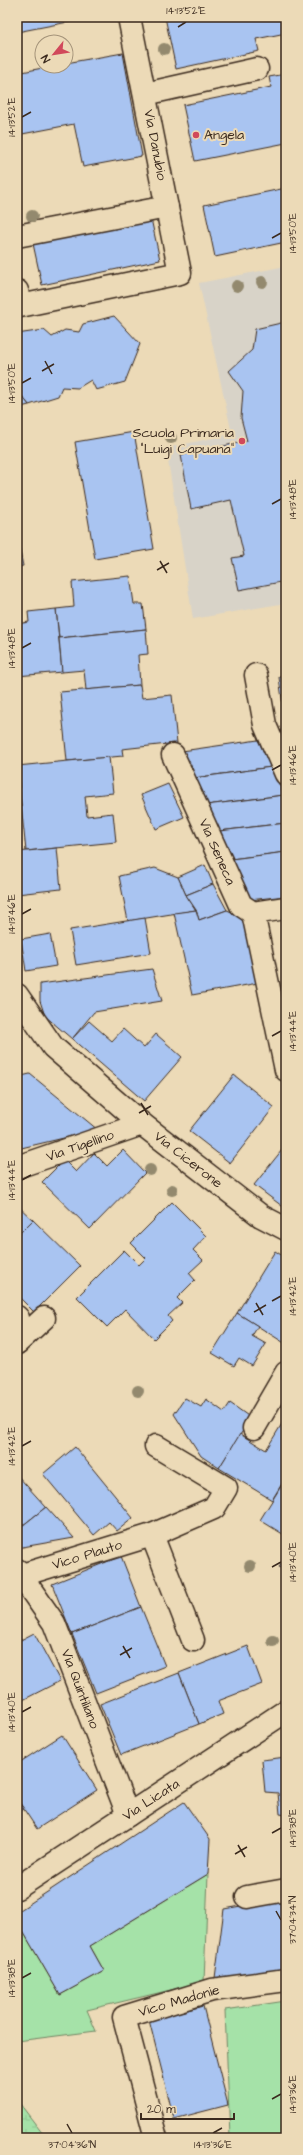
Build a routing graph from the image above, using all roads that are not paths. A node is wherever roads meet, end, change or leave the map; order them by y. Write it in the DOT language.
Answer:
graph roads {
  1 [pos="129,17"];
  2 [pos="257,70"];
  3 [pos="144,94"];
  4 [pos="167,207"];
  5 [pos="17,236"];
  6 [pos="17,291"];
  7 [pos="256,675"];
  8 [pos="173,755"];
  9 [pos="286,774"];
  10 [pos="286,908"];
  11 [pos="253,913"];
  12 [pos="17,994"];
  13 [pos="286,1070"];
  14 [pos="142,1124"];
  15 [pos="17,1168"];
  16 [pos="286,1229"];
  17 [pos="44,1318"];
  18 [pos="17,1343"];
  19 [pos="286,1373"];
  20 [pos="254,1428"];
  21 [pos="156,1446"];
  22 [pos="152,1535"];
  23 [pos="19,1573"];
  24 [pos="193,1640"];
  25 [pos="286,1711"];
  26 [pos="128,1815"];
  27 [pos="17,1888"];
  28 [pos="286,1890"];
  29 [pos="247,1897"];
  30 [pos="286,1980"];
  31 [pos="156,2138"];
  1 -- 3 [label="street, Via Danubio"];
  2 -- 3 [label="street"];
  3 -- 4 [label="street, Via Danubio"];
  4 -- 5 [label="street"];
  4 -- 6 [label="street, Via Danubio"];
  7 -- 9 [label="street"];
  8 -- 11 [label="street, Via Seneca"];
  10 -- 11 [label="street"];
  11 -- 13 [label="street"];
  12 -- 14 [label="street, Via Cicerone"];
  14 -- 15 [label="street, Via Tigellino"];
  14 -- 16 [label="street, Via Cicerone"];
  17 -- 18 [label="street"];
  19 -- 20 [label="street"];
  21 -- 22 [label="street, Vico Plauto"];
  22 -- 23 [label="street, Vico Plauto"];
  22 -- 24 [label="street"];
  23 -- 26 [label="street, Via Quintiliano"];
  25 -- 26 [label="street, Via Licata"];
  26 -- 27 [label="street, Via Licata"];
  28 -- 29 [label="street"];
  30 -- 31 [label="street, Vico Madonie"];
}
